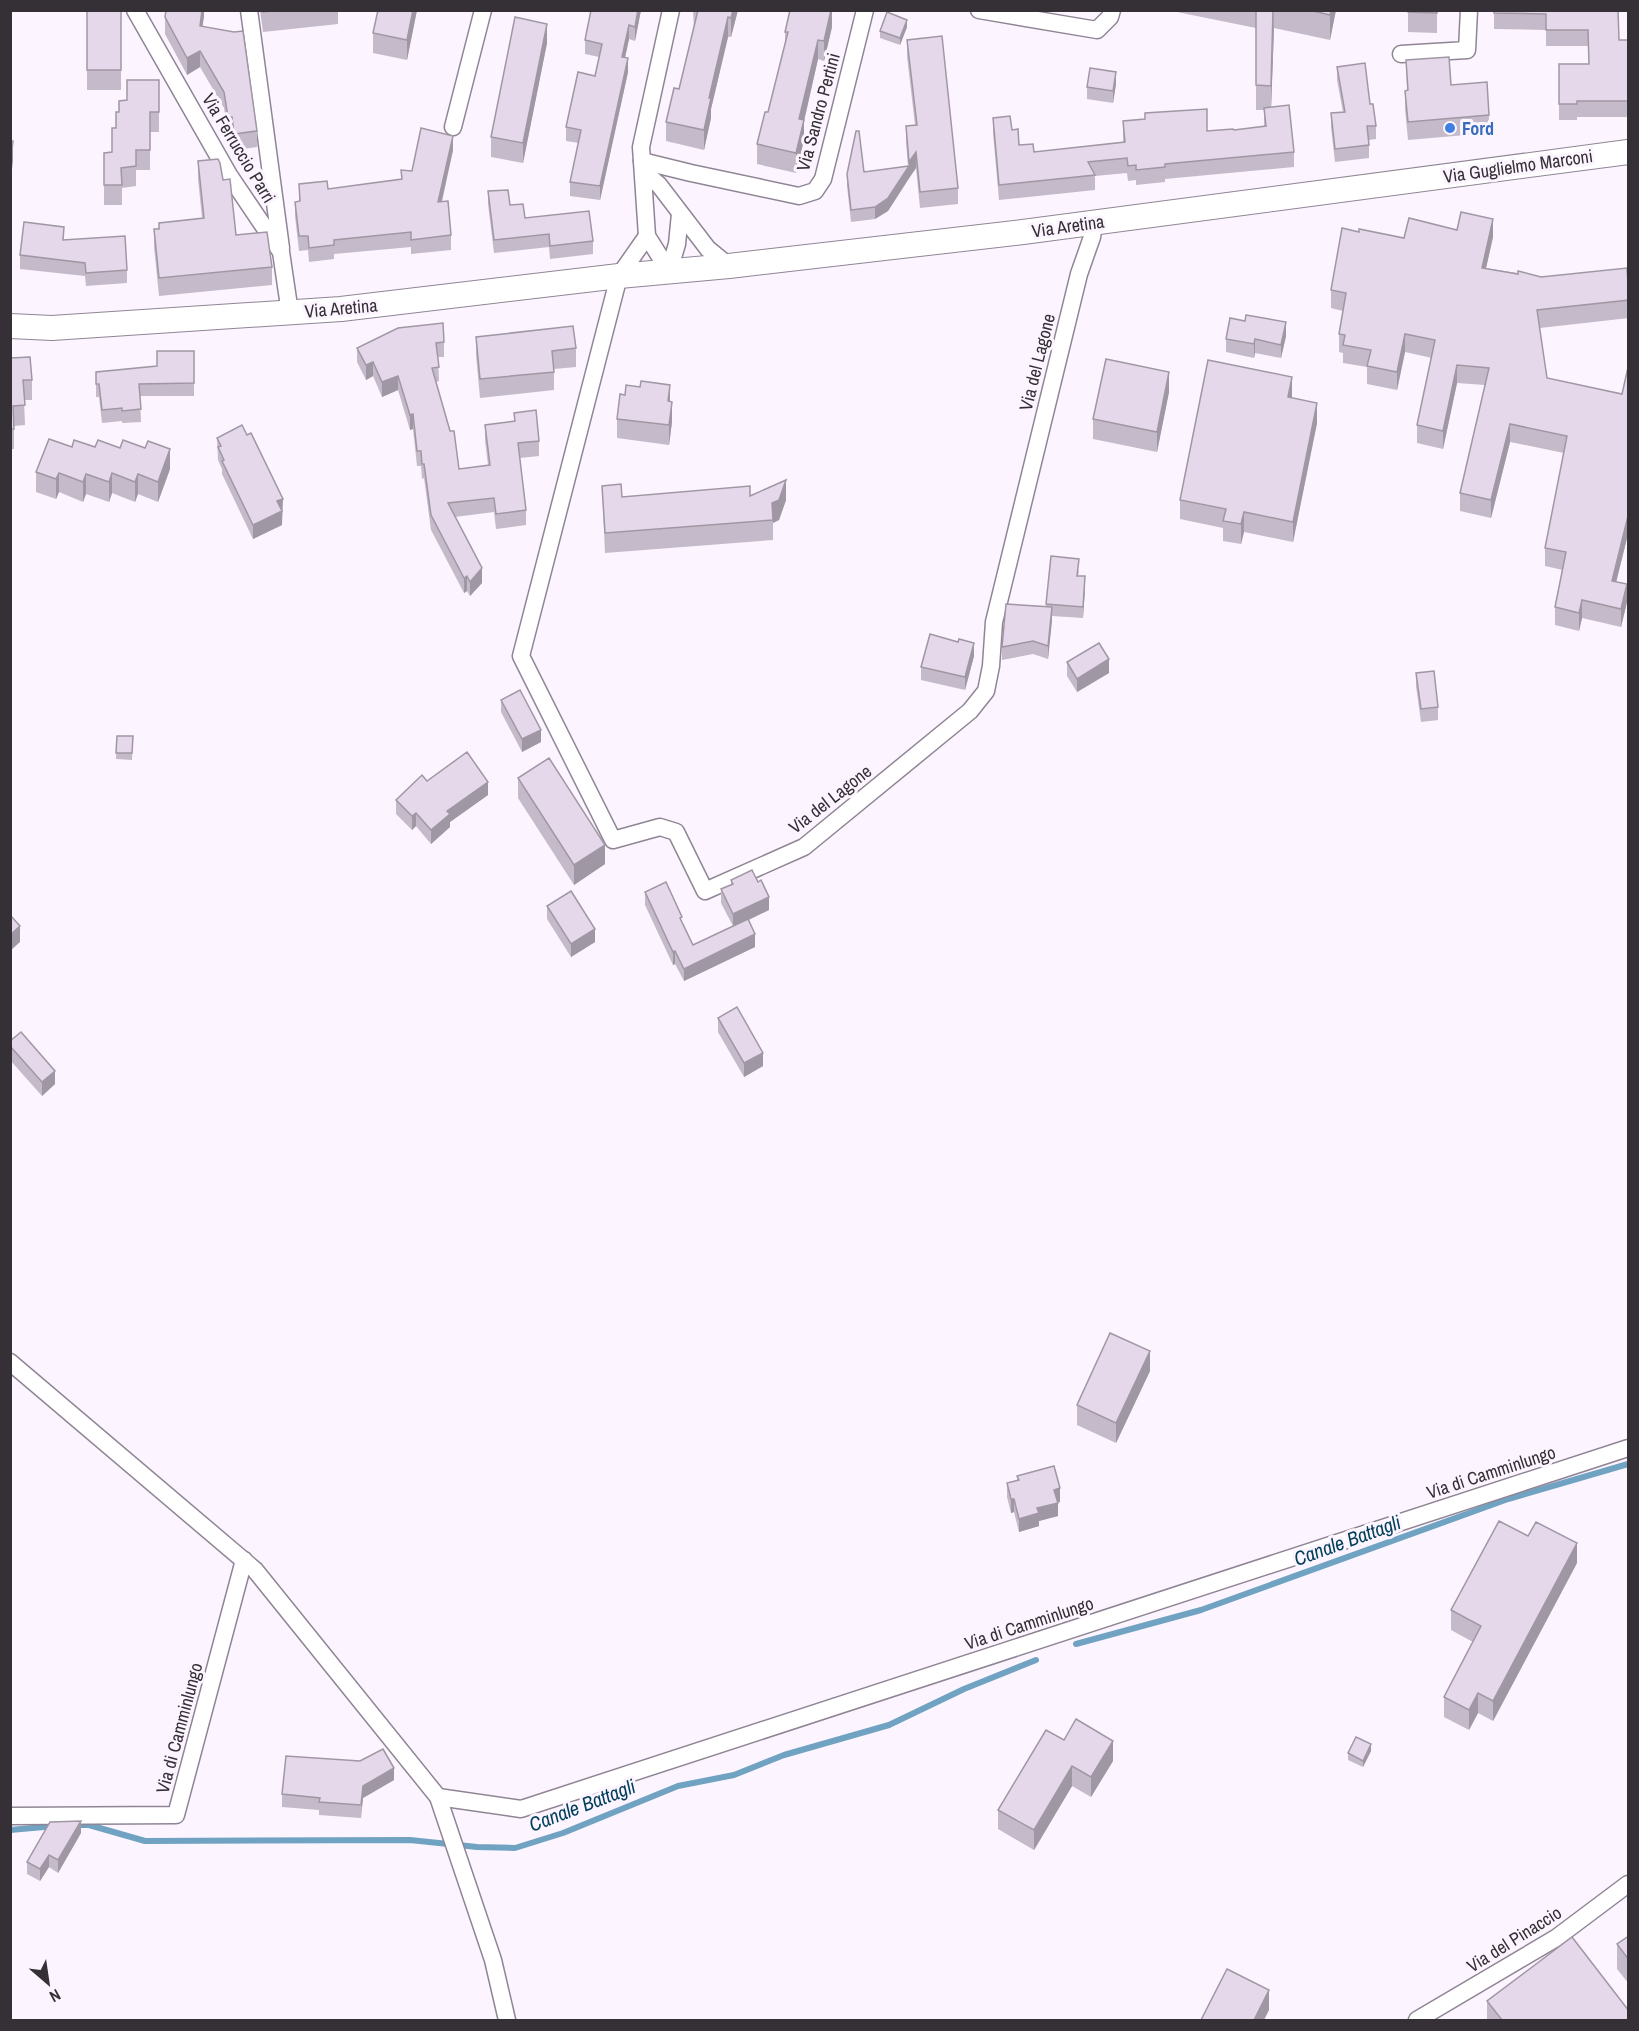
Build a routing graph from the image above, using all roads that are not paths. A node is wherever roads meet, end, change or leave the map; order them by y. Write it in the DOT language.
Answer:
graph roads {
  1 [pos="135,10"];
  2 [pos="249,10"];
  3 [pos="483,10"];
  4 [pos="671,10"];
  5 [pos="865,10"];
  6 [pos="979,10"];
  7 [pos="1112,10"];
  8 [pos="1468,10"];
  9 [pos="1401,54"];
  10 [pos="453,127"];
  11 [pos="1629,152"];
  12 [pos="642,166"];
  13 [pos="1407,181"];
  14 [pos="680,214"];
  15 [pos="1094,223"];
  16 [pos="647,236"];
  17 [pos="281,252"];
  18 [pos="729,266"];
  19 [pos="669,271"];
  20 [pos="619,276"];
  21 [pos="290,313"];
  22 [pos="10,326"];
  23 [pos="10,1362"];
  24 [pos="1629,1448"];
  25 [pos="244,1560"];
  26 [pos="438,1797"];
  27 [pos="10,1816"];
  28 [pos="1629,1884"];
  29 [pos="507,2020"];
  30 [pos="1417,2020"];
  1 -- 17 [label="street, Via Ferruccio Parri"];
  2 -- 17 [label="street"];
  3 -- 10 [label="street"];
  4 -- 12 [label="street"];
  5 -- 12 [label="street, Via Sandro Pertini"];
  6 -- 7 [label="street"];
  8 -- 9 [label="street"];
  11 -- 13 [label="street, Via Guglielmo Marconi"];
  12 -- 14 [label="street"];
  12 -- 16 [label="street"];
  13 -- 15 [label="street, Via Aretina"];
  14 -- 18 [label="street"];
  14 -- 19 [label="street"];
  15 -- 18 [label="street, Via Aretina"];
  15 -- 20 [label="street, Via del Lagone"];
  16 -- 19 [label="street"];
  16 -- 20 [label="street"];
  17 -- 21 [label="street, Via Ferruccio Parri"];
  18 -- 19 [label="street"];
  19 -- 20 [label="street, Via Aretina"];
  20 -- 21 [label="street, Via Aretina"];
  21 -- 22 [label="street, Via Aretina"];
  23 -- 25 [label="street"];
  24 -- 26 [label="street, Via di Camminlungo"];
  25 -- 26 [label="street"];
  25 -- 27 [label="street, Via di Camminlungo"];
  26 -- 29 [label="street"];
  28 -- 30 [label="street, Via del Pinaccio"];
}
